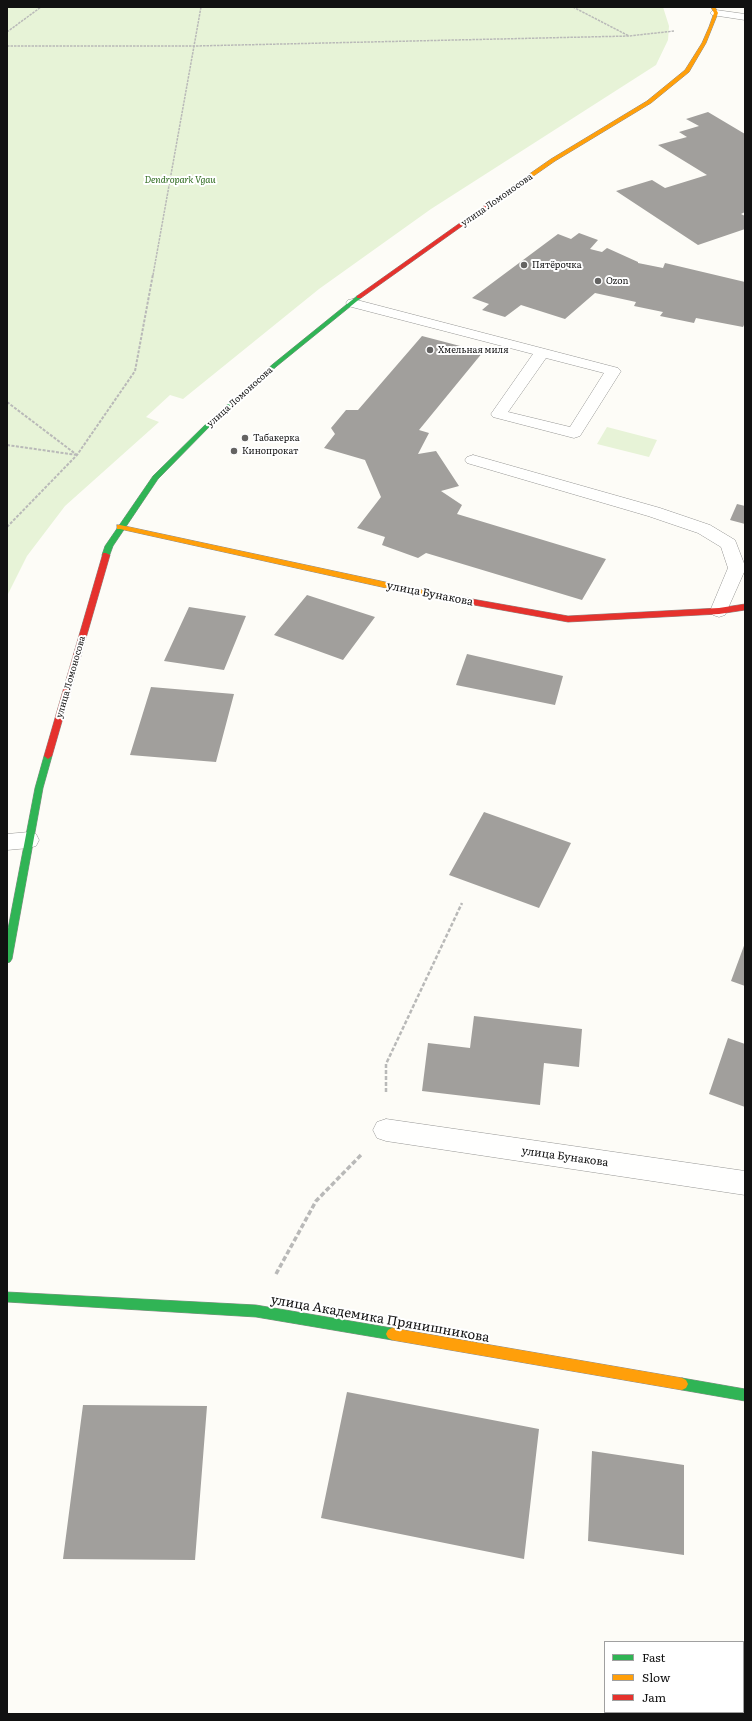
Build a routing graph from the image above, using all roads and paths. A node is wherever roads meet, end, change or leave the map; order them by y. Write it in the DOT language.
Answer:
graph roads {
  1 [pos="41,7"];
  2 [pos="201,7"];
  3 [pos="573,7"];
  4 [pos="714,10"];
  5 [pos="745,17"];
  6 [pos="711,27"];
  7 [pos="7,32"];
  8 [pos="629,36"];
  9 [pos="7,46"];
  10 [pos="195,46"];
  11 [pos="353,302"];
  12 [pos="542,352"];
  13 [pos="7,402"];
  14 [pos="7,444"];
  15 [pos="77,455"];
  16 [pos="473,460"];
  17 [pos="7,527"];
  18 [pos="120,527"];
  19 [pos="745,607"];
  20 [pos="719,611"];
  21 [pos="29,840"];
  22 [pos="7,842"];
  23 [pos="462,903"];
  24 [pos="7,958"];
  25 [pos="386,1130"];
  26 [pos="745,1183"];
  27 [pos="7,1297"];
  28 [pos="256,1311"];
  29 [pos="745,1395"];
  1 -- 7 [label="path"];
  2 -- 10 [label="path"];
  3 -- 8 [label="path"];
  4 -- 5 [label="street"];
  4 -- 6 [label="main road, улица Ломоносова"];
  6 -- 8 [label="path"];
  6 -- 11 [label="main road, улица Ломоносова"];
  8 -- 10 [label="path"];
  9 -- 10 [label="path"];
  10 -- 15 [label="path"];
  11 -- 12 [label="lane"];
  11 -- 18 [label="main road, улица Ломоносова"];
  12 -- 12 [label="lane"];
  13 -- 15 [label="path"];
  14 -- 15 [label="path"];
  15 -- 17 [label="path"];
  16 -- 20 [label="lane"];
  18 -- 20 [label="main road, улица Бунакова"];
  18 -- 21 [label="main road, улица Ломоносова"];
  19 -- 20 [label="main road, улица Бунакова"];
  21 -- 22 [label="lane"];
  21 -- 24 [label="main road, улица Ломоносова"];
  23 -- 25 [label="path"];
  25 -- 26 [label="street, улица Бунакова"];
  25 -- 28 [label="path"];
  27 -- 28 [label="main road, улица Академика Прянишникова"];
  28 -- 29 [label="main road, улица Академика Прянишникова"];
}
